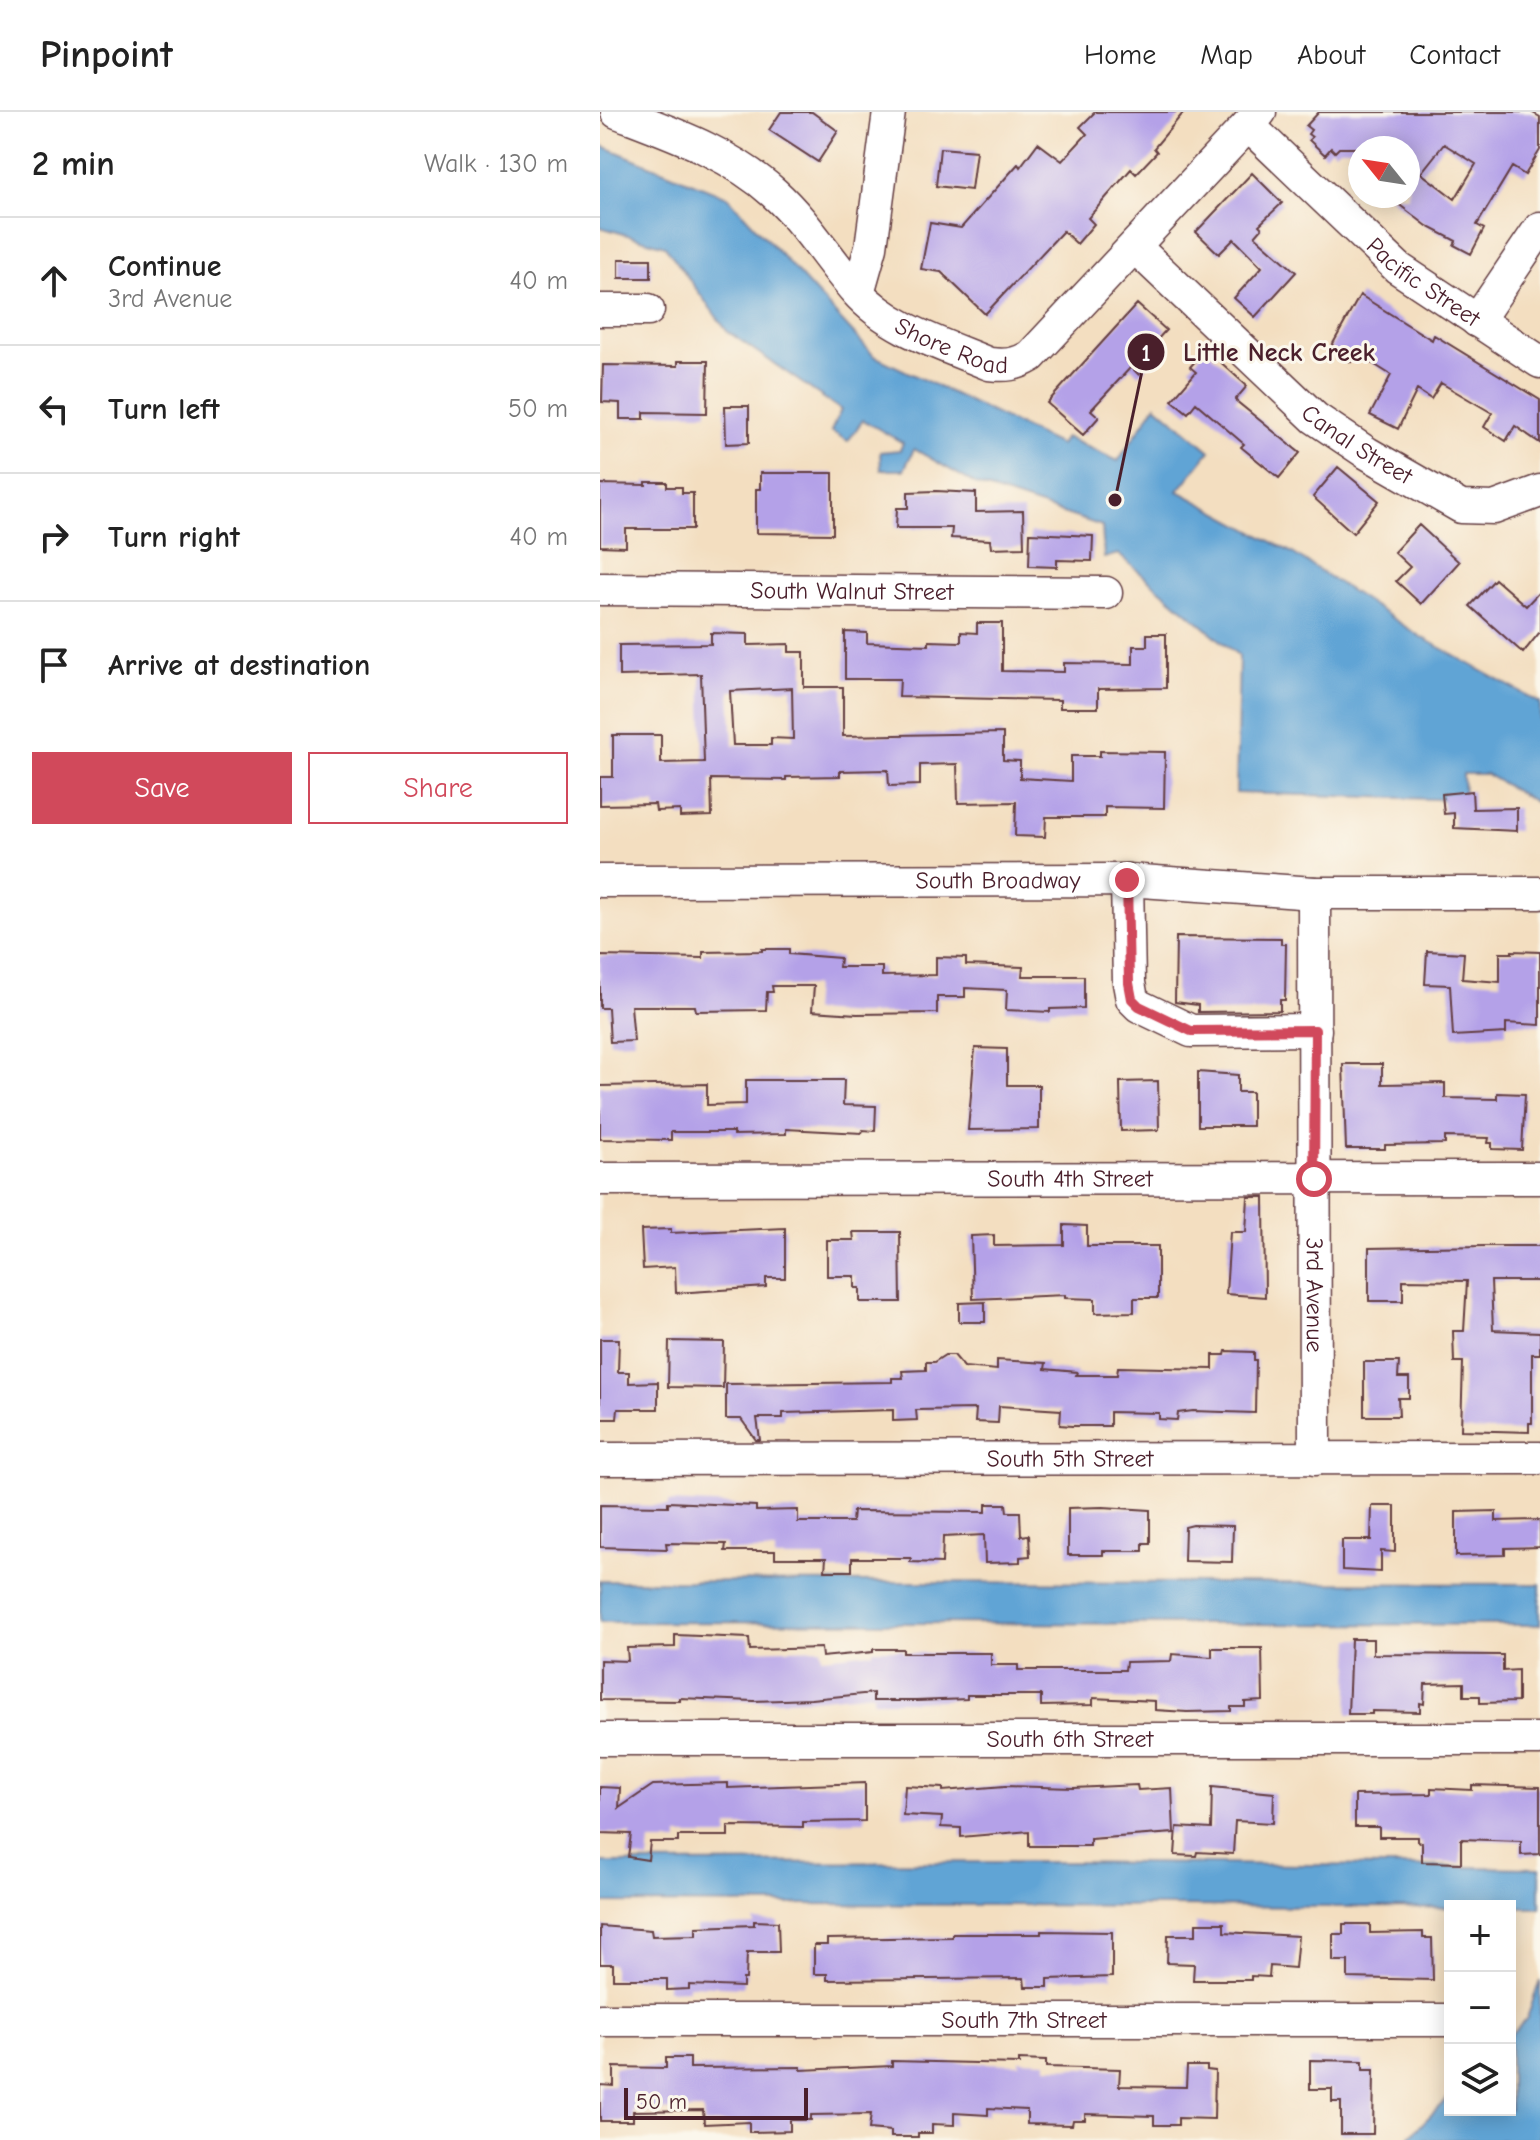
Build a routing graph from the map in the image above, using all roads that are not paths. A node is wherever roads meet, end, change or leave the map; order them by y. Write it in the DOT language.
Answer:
graph roads {
  1 [pos="617,112"];
  2 [pos="889,112"];
  3 [pos="1254,119"];
  4 [pos="1540,228"];
  5 [pos="1135,247"];
  6 [pos="858,293"];
  7 [pos="600,310"];
  8 [pos="648,310"];
  9 [pos="1477,321"];
  10 [pos="1540,362"];
  11 [pos="1540,491"];
  12 [pos="600,589"];
  13 [pos="1106,593"];
  14 [pos="1127,880"];
  15 [pos="600,881"];
  16 [pos="1314,893"];
  17 [pos="1540,893"];
  18 [pos="1315,1030"];
  19 [pos="1540,1178"];
  20 [pos="600,1179"];
  21 [pos="1314,1179"];
  22 [pos="1540,1458"];
  23 [pos="600,1459"];
  24 [pos="1315,1459"];
  25 [pos="600,1739"];
  26 [pos="1540,1739"];
  27 [pos="600,2020"];
  28 [pos="1444,2020"];
  1 -- 6 [label="street, Shore Road"];
  2 -- 6 [label="street"];
  3 -- 5 [label="street, Shore Road"];
  3 -- 9 [label="street, Pacific Street"];
  4 -- 9 [label="street"];
  5 -- 6 [label="street, Shore Road"];
  5 -- 11 [label="street, Canal Street"];
  7 -- 8 [label="street"];
  9 -- 10 [label="street, Pacific Street"];
  12 -- 13 [label="street, South Walnut Street"];
  14 -- 15 [label="street, South Broadway"];
  14 -- 16 [label="street, South Broadway"];
  14 -- 18 [label="street"];
  16 -- 17 [label="street, South Broadway"];
  16 -- 18 [label="street, 3rd Avenue"];
  18 -- 21 [label="street, 3rd Avenue"];
  19 -- 21 [label="street, South 4th Street"];
  20 -- 21 [label="street, South 4th Street"];
  21 -- 24 [label="street, 3rd Avenue"];
  22 -- 24 [label="street, South 5th Street"];
  23 -- 24 [label="street, South 5th Street"];
  25 -- 26 [label="street, South 6th Street"];
  27 -- 28 [label="street, South 7th Street"];
}
